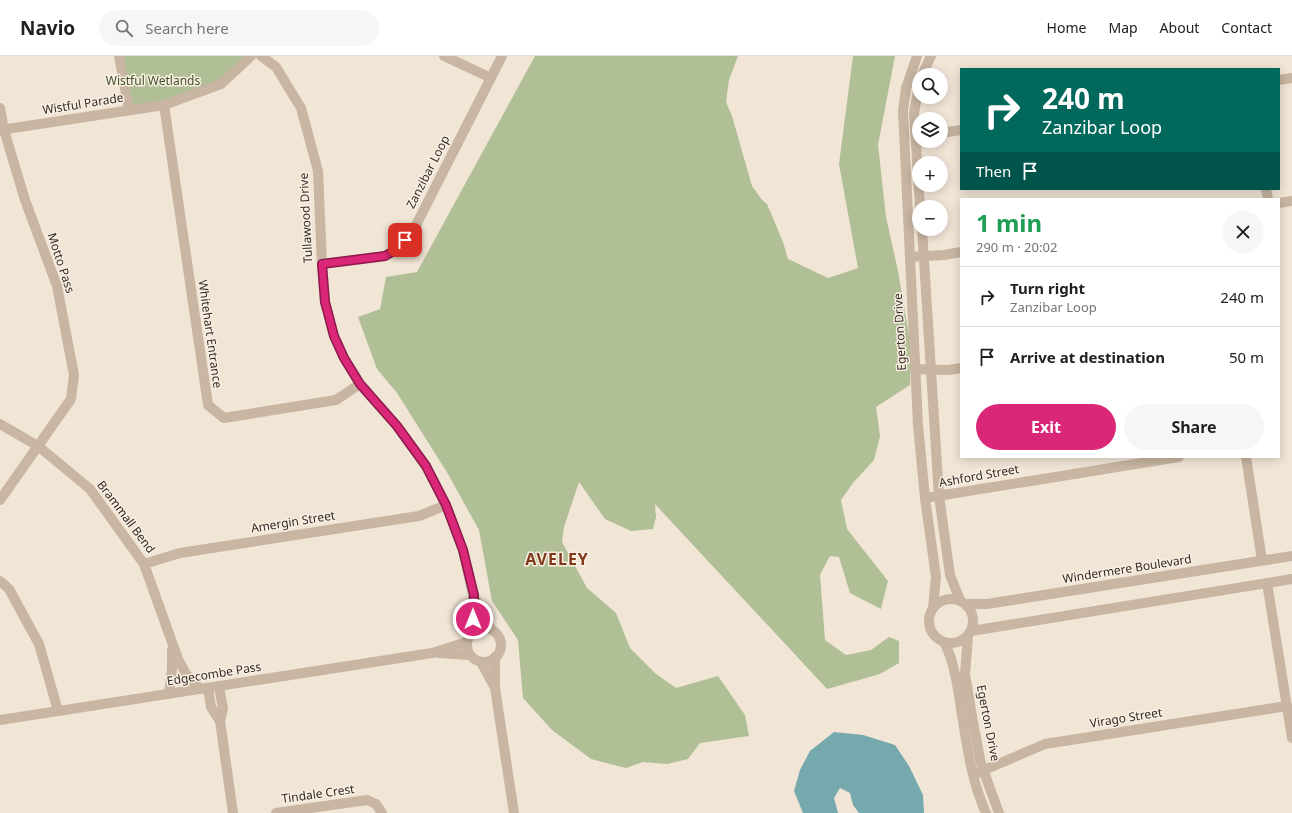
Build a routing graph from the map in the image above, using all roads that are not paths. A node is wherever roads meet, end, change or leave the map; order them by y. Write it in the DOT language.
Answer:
graph roads {
  1 [pos="119,56"];
  2 [pos="251,56"];
  3 [pos="260,56"];
  4 [pos="444,56"];
  5 [pos="502,56"];
  6 [pos="917,56"];
  7 [pos="931,56"];
  8 [pos="925,68"];
  9 [pos="491,78"];
  10 [pos="1292,78"];
  11 [pos="1280,80"];
  12 [pos="164,105"];
  13 [pos="0,108"];
  14 [pos="129,110"];
  15 [pos="2,130"];
  16 [pos="960,130"];
  17 [pos="948,132"];
  18 [pos="917,148"];
  19 [pos="920,200"];
  20 [pos="1292,201"];
  21 [pos="1280,203"];
  22 [pos="922,236"];
  23 [pos="960,252"];
  24 [pos="910,257"];
  25 [pos="923,257"];
  26 [pos="322,264"];
  27 [pos="960,368"];
  28 [pos="915,369"];
  29 [pos="931,370"];
  30 [pos="360,384"];
  31 [pos="0,424"];
  32 [pos="38,446"];
  33 [pos="1173,458"];
  34 [pos="1246,458"];
  35 [pos="939,496"];
  36 [pos="925,498"];
  37 [pos="0,500"];
  38 [pos="446,505"];
  39 [pos="1292,556"];
  40 [pos="1262,560"];
  41 [pos="144,564"];
  42 [pos="1292,579"];
  43 [pos="0,582"];
  44 [pos="1267,583"];
  45 [pos="474,595"];
  46 [pos="963,602"];
  47 [pos="933,608"];
  48 [pos="491,629"];
  49 [pos="473,631"];
  50 [pos="969,633"];
  51 [pos="172,642"];
  52 [pos="467,642"];
  53 [pos="944,642"];
  54 [pos="432,653"];
  55 [pos="470,655"];
  56 [pos="495,658"];
  57 [pos="481,662"];
  58 [pos="219,686"];
  59 [pos="495,688"];
  60 [pos="204,689"];
  61 [pos="169,694"];
  62 [pos="1287,706"];
  63 [pos="58,712"];
  64 [pos="0,720"];
  65 [pos="220,721"];
  66 [pos="1292,738"];
  67 [pos="984,770"];
  68 [pos="974,774"];
  69 [pos="233,813"];
  70 [pos="276,813"];
  71 [pos="382,813"];
  72 [pos="514,813"];
  73 [pos="986,813"];
  74 [pos="999,813"];
  1 -- 14 [label="street"];
  2 -- 12 [label="street, Wistful Parade"];
  3 -- 26 [label="street, Tullawood Drive"];
  4 -- 9 [label="street"];
  5 -- 9 [label="street, Zanzibar Loop"];
  6 -- 24 [label="street, Egerton Drive"];
  7 -- 8 [label="street"];
  9 -- 26 [label="street, Zanzibar Loop"];
  10 -- 11 [label="street"];
  12 -- 14 [label="street, Wistful Parade"];
  12 -- 30 [label="street, Whitehart Entrance"];
  13 -- 15 [label="street, Motto Pass"];
  14 -- 15 [label="street, Wistful Parade"];
  15 -- 32 [label="street, Motto Pass"];
  16 -- 17 [label="street"];
  18 -- 19 [label="street"];
  20 -- 21 [label="street"];
  22 -- 25 [label="street"];
  23 -- 25 [label="street"];
  24 -- 25 [label="street"];
  24 -- 28 [label="street, Egerton Drive"];
  25 -- 29 [label="street"];
  26 -- 30 [label="street, Tullawood Drive"];
  27 -- 29 [label="street"];
  28 -- 29 [label="street"];
  28 -- 36 [label="street, Egerton Drive"];
  29 -- 35 [label="street"];
  30 -- 38 [label="street, Tullawood Drive"];
  31 -- 32 [label="street, Brammall Bend"];
  32 -- 37 [label="street, Motto Pass"];
  32 -- 41 [label="street, Brammall Bend"];
  33 -- 35 [label="street, Ashford Street"];
  34 -- 40 [label="street"];
  35 -- 36 [label="street, Ashford Street"];
  35 -- 46 [label="street"];
  36 -- 47 [label="street, Egerton Drive"];
  38 -- 41 [label="street, Amergin Street"];
  38 -- 45 [label="street, Tullawood Drive"];
  39 -- 40 [label="street, Windermere Boulevard"];
  40 -- 46 [label="street, Windermere Boulevard"];
  41 -- 51 [label="street, Brammall Bend"];
  42 -- 44 [label="street"];
  43 -- 63 [label="street"];
  44 -- 50 [label="street"];
  44 -- 62 [label="street"];
  45 -- 48 [label="street, Tullawood Drive"];
  45 -- 49 [label="street, Tullawood Drive"];
  46 -- 47 [label="street"];
  46 -- 50 [label="street"];
  47 -- 53 [label="street"];
  48 -- 49 [label="street"];
  48 -- 56 [label="street"];
  49 -- 52 [label="street"];
  50 -- 53 [label="street"];
  50 -- 67 [label="street, Egerton Drive"];
  51 -- 60 [label="street, Brammall Bend"];
  51 -- 61 [label="street, Brammall Bend"];
  52 -- 54 [label="street, Edgecombe Pass"];
  52 -- 55 [label="street"];
  53 -- 68 [label="street, Egerton Drive"];
  54 -- 55 [label="street, Edgecombe Pass"];
  54 -- 58 [label="street, Edgecombe Pass"];
  55 -- 57 [label="street"];
  56 -- 57 [label="street"];
  56 -- 59 [label="street"];
  57 -- 59 [label="street"];
  58 -- 60 [label="street, Edgecombe Pass"];
  58 -- 65 [label="street"];
  59 -- 72 [label="street"];
  60 -- 61 [label="street, Edgecombe Pass"];
  60 -- 65 [label="street"];
  61 -- 63 [label="street, Edgecombe Pass"];
  62 -- 66 [label="street"];
  62 -- 67 [label="street, Virago Street"];
  63 -- 64 [label="street, Edgecombe Pass"];
  65 -- 69 [label="street"];
  67 -- 68 [label="street, Virago Street"];
  67 -- 74 [label="street, Egerton Drive"];
  68 -- 73 [label="street, Egerton Drive"];
  70 -- 71 [label="street, Tindale Crest"];
}
